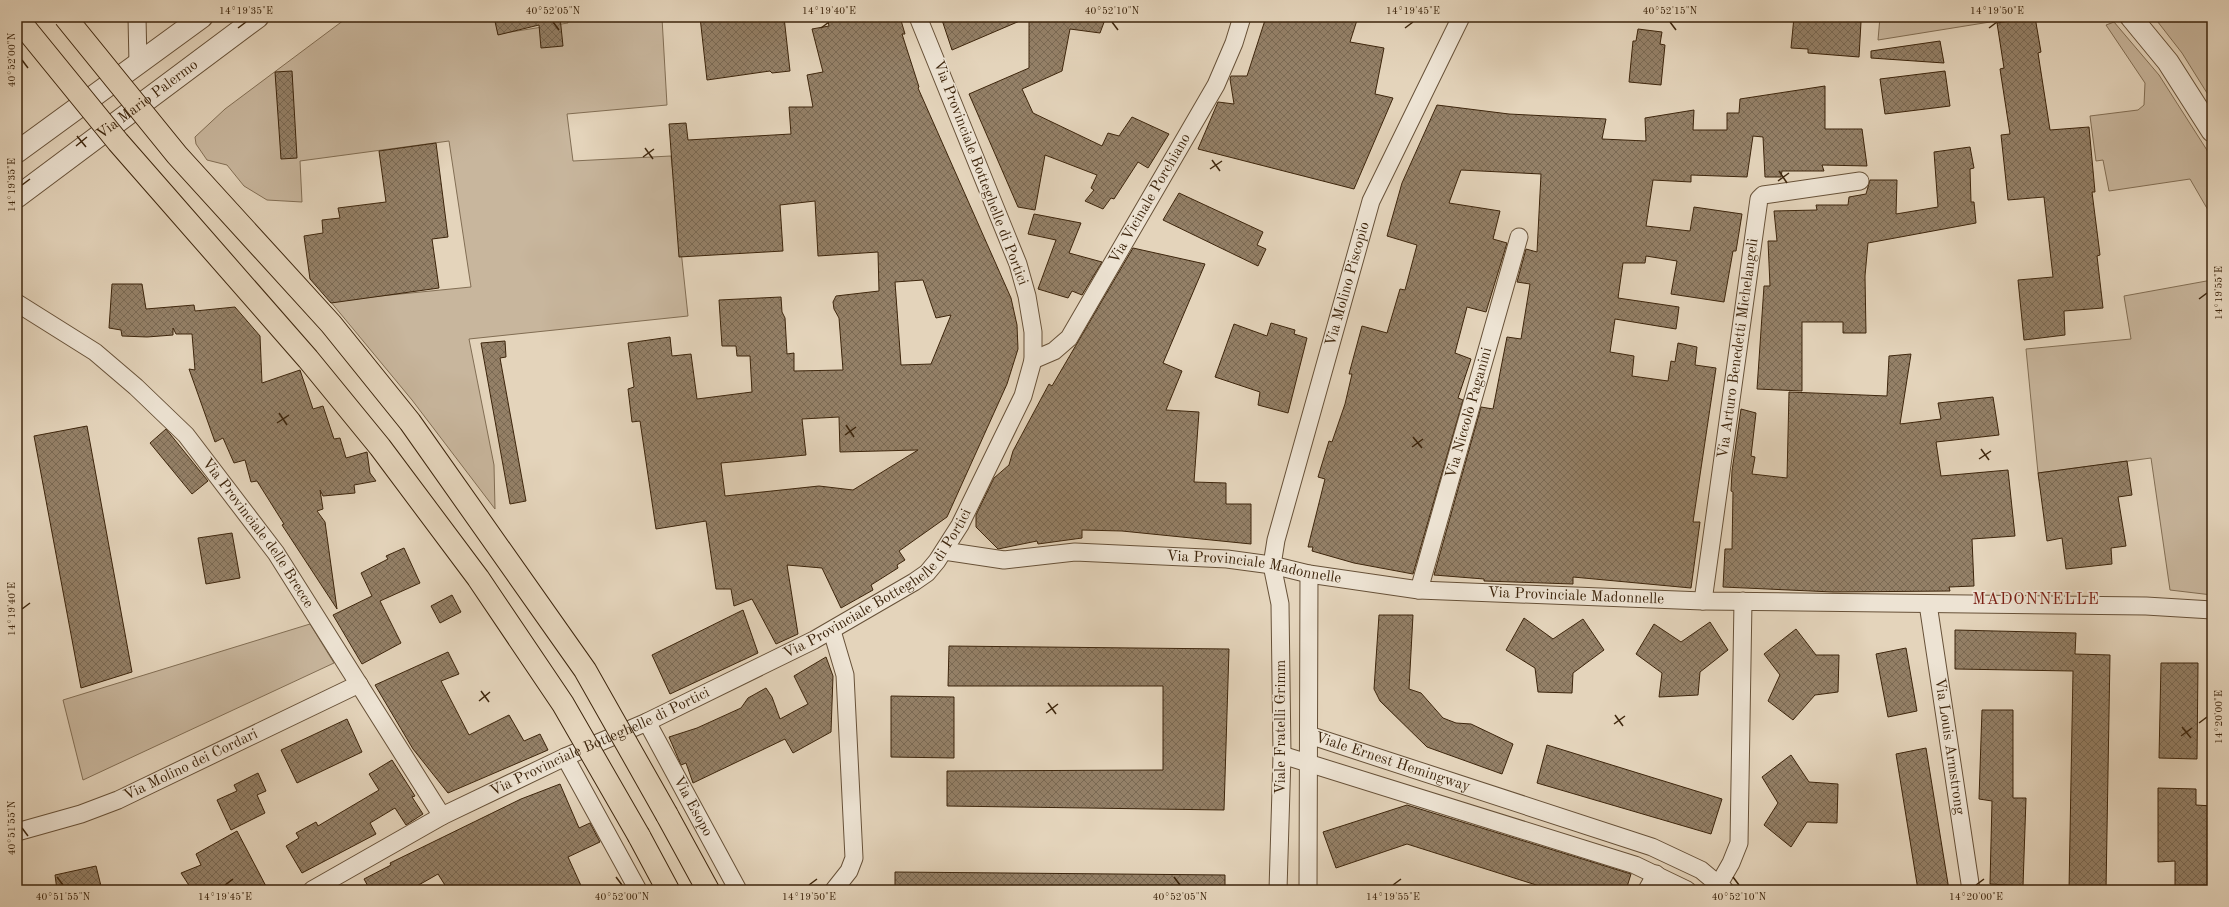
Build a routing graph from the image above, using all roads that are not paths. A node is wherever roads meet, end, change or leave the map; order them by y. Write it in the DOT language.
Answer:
graph roads {
  1 [pos="65,17"];
  2 [pos="137,17"];
  3 [pos="202,17"];
  4 [pos="258,17"];
  5 [pos="918,17"];
  6 [pos="1242,17"];
  7 [pos="1461,17"];
  8 [pos="2131,17"];
  9 [pos="17,18"];
  10 [pos="138,64"];
  11 [pos="2212,131"];
  12 [pos="17,152"];
  13 [pos="1860,181"];
  14 [pos="17,197"];
  15 [pos="1519,237"];
  16 [pos="17,303"];
  17 [pos="1033,360"];
  18 [pos="944,551"];
  19 [pos="1272,565"];
  20 [pos="1309,574"];
  21 [pos="1419,590"];
  22 [pos="1703,601"];
  23 [pos="1743,602"];
  24 [pos="1928,604"];
  25 [pos="2212,610"];
  26 [pos="832,631"];
  27 [pos="359,684"];
  28 [pos="647,722"];
  29 [pos="1308,735"];
  30 [pos="1282,754"];
  31 [pos="565,757"];
  32 [pos="1308,763"];
  33 [pos="442,816"];
  34 [pos="17,832"];
  35 [pos="1656,874"];
  36 [pos="1722,887"];
  37 [pos="312,890"];
  38 [pos="638,890"];
  39 [pos="668,890"];
  40 [pos="708,890"];
  41 [pos="738,890"];
  42 [pos="834,890"];
  43 [pos="1278,890"];
  44 [pos="1308,890"];
  45 [pos="1646,890"];
  46 [pos="1686,890"];
  47 [pos="1971,890"];
  1 -- 40 [label="highway, bridge"];
  2 -- 10 [label="street"];
  3 -- 10 [label="street"];
  4 -- 14 [label="street, Via Mario Palermo"];
  5 -- 17 [label="street, Via Provinciale Botteghelle di Portici"];
  6 -- 17 [label="street, Via Vicinale Porchiano"];
  7 -- 19 [label="street, Via Molino Piscopio"];
  8 -- 11 [label="street"];
  9 -- 39 [label="highway, bridge"];
  10 -- 12 [label="street"];
  13 -- 22 [label="street, Via Arturo Benedetti Michelangeli"];
  15 -- 21 [label="street, Via Niccolò Paganini"];
  16 -- 27 [label="street, Via Provinciale delle Brecce"];
  17 -- 18 [label="street, Via Provinciale Botteghelle di Portici"];
  18 -- 19 [label="street, Via Provinciale Madonnelle"];
  18 -- 26 [label="street, Via Provinciale Botteghelle di Portici"];
  19 -- 20 [label="street, Via Provinciale Madonnelle"];
  19 -- 30 [label="street, Viale Fratelli Grimm"];
  20 -- 21 [label="street, Via Provinciale Madonnelle"];
  20 -- 29 [label="street, Viale Fratelli Grimm"];
  21 -- 22 [label="street, Via Provinciale Madonnelle"];
  22 -- 23 [label="street, Via Provinciale Madonnelle"];
  23 -- 24 [label="street, Via Provinciale Madonnelle"];
  23 -- 36 [label="street"];
  24 -- 25 [label="street, Via Provinciale Madonnelle"];
  24 -- 47 [label="street, Via Louis Armstrong"];
  26 -- 28 [label="street, Via Provinciale Botteghelle di Portici"];
  26 -- 42 [label="street"];
  27 -- 33 [label="street, Via Provinciale delle Brecce"];
  27 -- 34 [label="street, Via Molino dei Cordari"];
  28 -- 31 [label="street, Via Provinciale Botteghelle di Portici"];
  28 -- 41 [label="street, Via Esopo"];
  29 -- 30 [label="street, Viale Ernest Hemingway"];
  29 -- 32 [label="street, Viale Fratelli Grimm"];
  29 -- 36 [label="street, Viale Ernest Hemingway"];
  30 -- 32 [label="street, Viale Ernest Hemingway"];
  30 -- 43 [label="street, Viale Fratelli Grimm"];
  31 -- 33 [label="street, Via Provinciale Botteghelle di Portici"];
  31 -- 38 [label="street"];
  32 -- 35 [label="street, Viale Ernest Hemingway"];
  32 -- 44 [label="street, Viale Fratelli Grimm"];
  33 -- 37 [label="street, Via Provinciale Botteghelle di Portici"];
  35 -- 45 [label="street"];
  35 -- 46 [label="street, Viale Ernest Hemingway"];
}
